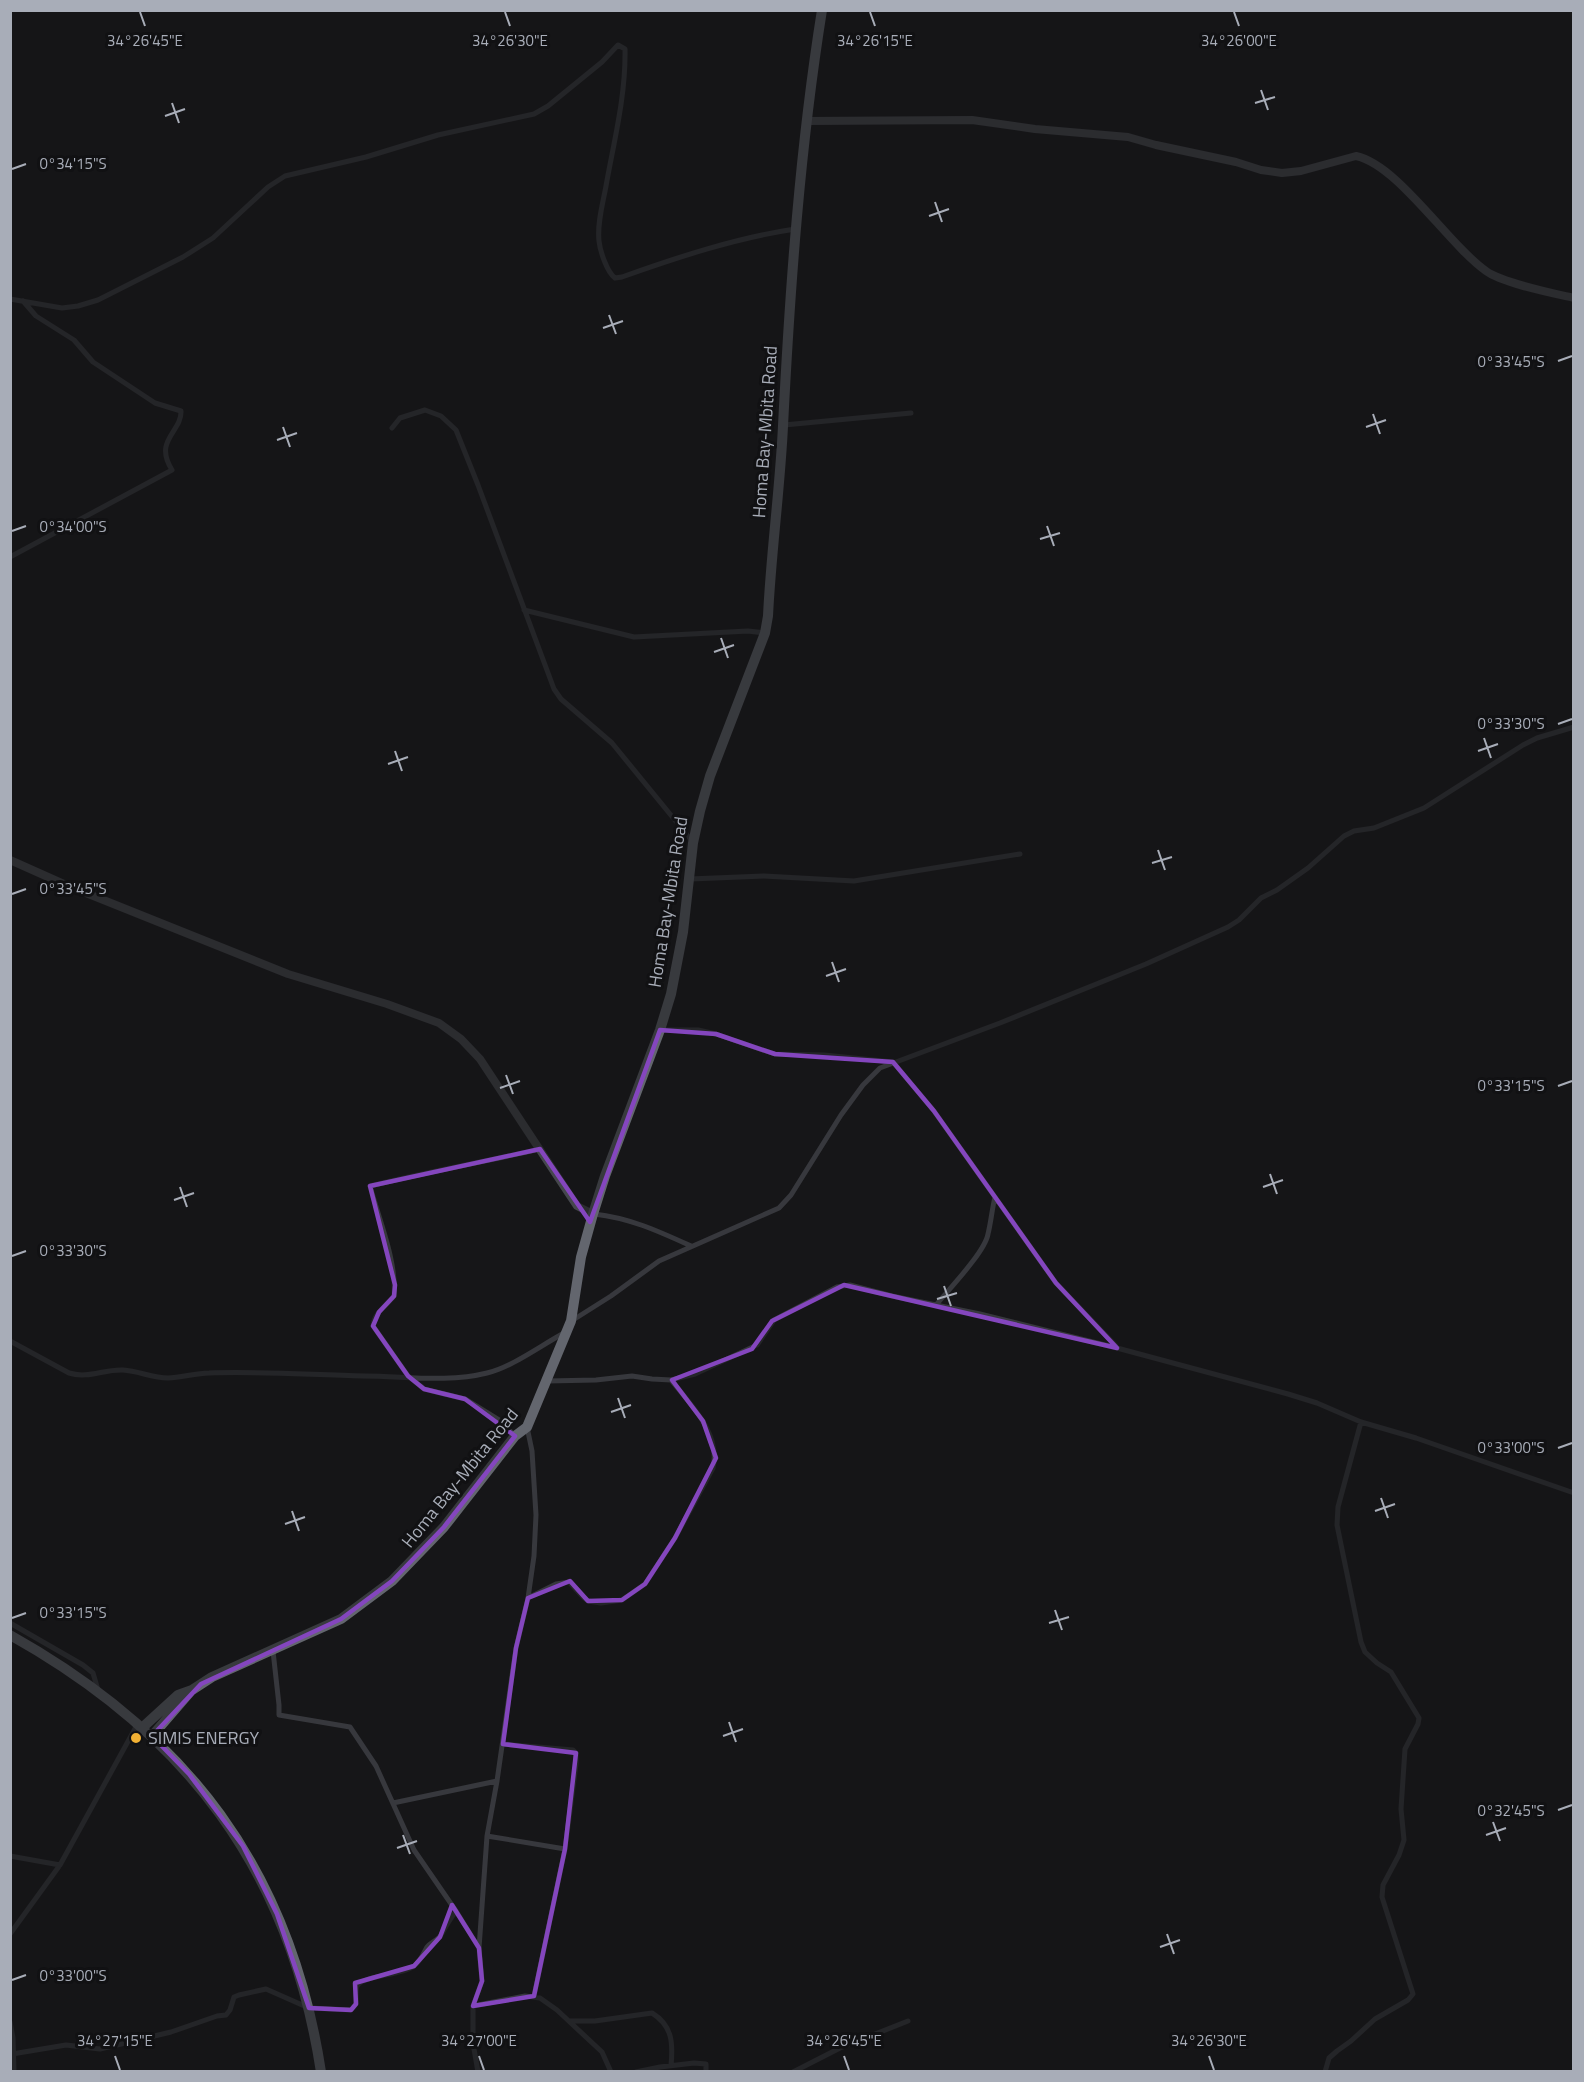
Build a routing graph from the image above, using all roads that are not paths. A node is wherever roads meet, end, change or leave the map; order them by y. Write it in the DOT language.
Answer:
graph roads {
  1 [pos="822,10"];
  2 [pos="807,121"];
  3 [pos="795,230"];
  4 [pos="1574,298"];
  5 [pos="10,299"];
  6 [pos="23,301"];
  7 [pos="911,413"];
  8 [pos="783,425"];
  9 [pos="392,428"];
  10 [pos="10,557"];
  11 [pos="524,610"];
  12 [pos="765,633"];
  13 [pos="1574,727"];
  14 [pos="693,843"];
  15 [pos="1020,854"];
  16 [pos="10,860"];
  17 [pos="688,879"];
  18 [pos="660,1030"];
  19 [pos="893,1062"];
  20 [pos="540,1149"];
  21 [pos="994,1197"];
  22 [pos="592,1214"];
  23 [pos="691,1246"];
  24 [pos="936,1305"];
  25 [pos="571,1321"];
  26 [pos="565,1332"];
  27 [pos="10,1341"];
  28 [pos="1117,1348"];
  29 [pos="408,1377"];
  30 [pos="671,1380"];
  31 [pos="547,1381"];
  32 [pos="1361,1422"];
  33 [pos="527,1427"];
  34 [pos="515,1436"];
  35 [pos="1574,1493"];
  36 [pos="528,1598"];
  37 [pos="10,1623"];
  38 [pos="14,1636"];
  39 [pos="273,1651"];
  40 [pos="192,1690"];
  41 [pos="141,1725"];
  42 [pos="152,1736"];
  43 [pos="502,1744"];
  44 [pos="497,1781"];
  45 [pos="393,1803"];
  46 [pos="487,1836"];
  47 [pos="565,1849"];
  48 [pos="10,1856"];
  49 [pos="60,1865"];
  50 [pos="456,1911"];
  51 [pos="10,1934"];
  52 [pos="479,1948"];
  53 [pos="534,1996"];
  54 [pos="473,2006"];
  55 [pos="309,2008"];
  56 [pos="908,2020"];
  57 [pos="10,2022"];
  58 [pos="569,2022"];
  59 [pos="12,2054"];
  60 [pos="671,2066"];
  61 [pos="14,2072"];
  62 [pos="321,2072"];
  63 [pos="478,2072"];
  64 [pos="611,2072"];
  65 [pos="636,2072"];
  66 [pos="706,2072"];
  67 [pos="793,2072"];
  68 [pos="1324,2072"];
  1 -- 2 [label="highway, Homa Bay-Mbita Road"];
  2 -- 3 [label="highway, Homa Bay-Mbita Road"];
  2 -- 4 [label="street"];
  3 -- 6 [label="street"];
  3 -- 8 [label="highway, Homa Bay-Mbita Road"];
  5 -- 6 [label="street"];
  6 -- 10 [label="street"];
  7 -- 8 [label="street"];
  8 -- 12 [label="highway, Homa Bay-Mbita Road"];
  9 -- 11 [label="street"];
  11 -- 12 [label="street"];
  11 -- 14 [label="street"];
  12 -- 14 [label="highway, Homa Bay-Mbita Road"];
  13 -- 19 [label="street"];
  14 -- 17 [label="highway, Homa Bay-Mbita Road"];
  15 -- 17 [label="street"];
  16 -- 20 [label="street"];
  17 -- 18 [label="highway, Homa Bay-Mbita Road"];
  18 -- 19 [label="street"];
  18 -- 22 [label="highway, Homa Bay-Mbita Road"];
  19 -- 21 [label="street"];
  19 -- 23 [label="street"];
  20 -- 22 [label="street"];
  20 -- 29 [label="street"];
  21 -- 24 [label="street"];
  21 -- 28 [label="street"];
  22 -- 23 [label="street"];
  22 -- 25 [label="highway, Homa Bay-Mbita Road"];
  23 -- 25 [label="street"];
  24 -- 28 [label="street"];
  24 -- 30 [label="street"];
  25 -- 26 [label="highway, Homa Bay-Mbita Road"];
  26 -- 29 [label="street"];
  26 -- 31 [label="highway, Homa Bay-Mbita Road"];
  27 -- 29 [label="street"];
  28 -- 32 [label="street"];
  29 -- 34 [label="street"];
  30 -- 31 [label="street"];
  30 -- 36 [label="street"];
  31 -- 33 [label="highway, Homa Bay-Mbita Road"];
  32 -- 35 [label="street"];
  32 -- 68 [label="street"];
  33 -- 34 [label="highway, Homa Bay-Mbita Road"];
  33 -- 36 [label="street"];
  34 -- 39 [label="highway, Homa Bay-Mbita Road"];
  36 -- 43 [label="street"];
  37 -- 38 [label="street"];
  38 -- 41 [label="highway"];
  39 -- 40 [label="highway, Homa Bay-Mbita Road"];
  39 -- 45 [label="street"];
  40 -- 41 [label="highway, Homa Bay-Mbita Road"];
  40 -- 42 [label="highway, Homa Bay-Mbita Road"];
  41 -- 42 [label="highway"];
  41 -- 49 [label="street"];
  42 -- 55 [label="highway"];
  43 -- 44 [label="street"];
  43 -- 47 [label="street"];
  44 -- 45 [label="street"];
  44 -- 46 [label="street"];
  45 -- 50 [label="street"];
  46 -- 47 [label="street"];
  46 -- 52 [label="street"];
  47 -- 53 [label="street"];
  48 -- 49 [label="street"];
  49 -- 51 [label="street"];
  50 -- 52 [label="street"];
  50 -- 55 [label="street"];
  52 -- 54 [label="street"];
  53 -- 54 [label="street"];
  53 -- 58 [label="street"];
  54 -- 63 [label="street"];
  55 -- 59 [label="street"];
  55 -- 62 [label="highway"];
  56 -- 67 [label="street"];
  57 -- 59 [label="street"];
  58 -- 60 [label="street"];
  58 -- 64 [label="street"];
  59 -- 61 [label="street"];
  60 -- 65 [label="street"];
  60 -- 66 [label="street"];
}
